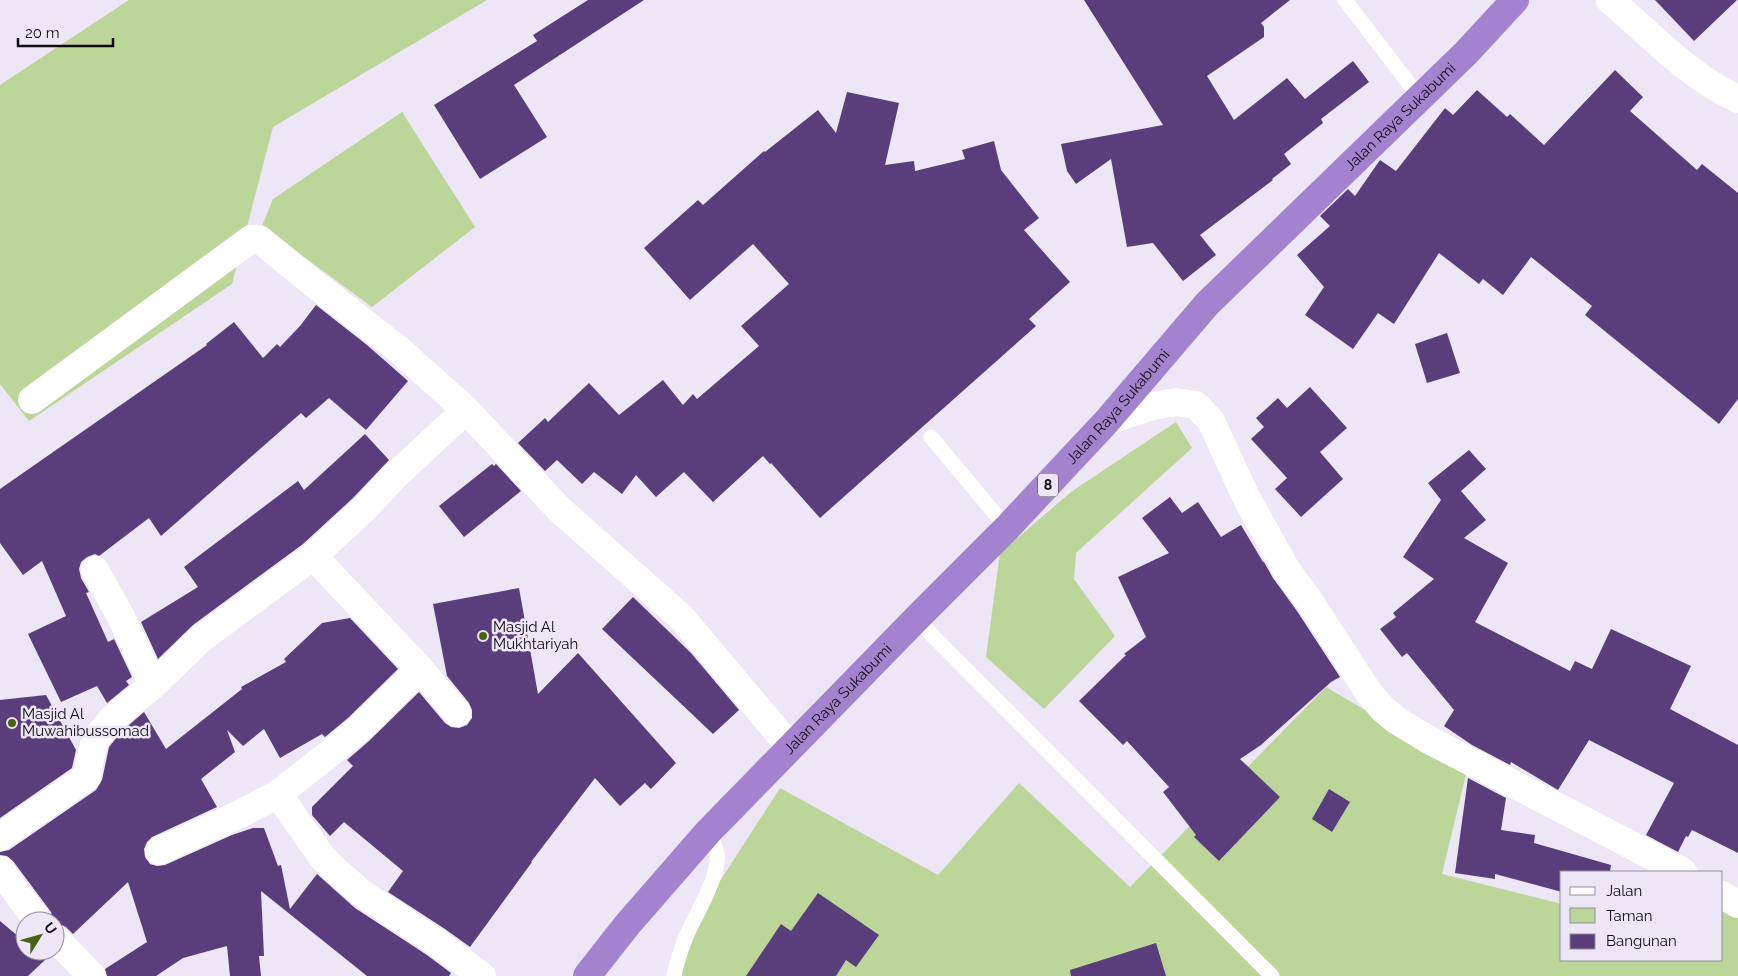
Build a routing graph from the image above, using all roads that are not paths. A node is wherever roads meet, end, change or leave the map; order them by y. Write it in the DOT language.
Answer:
graph roads {
  1 [pos="1345,0"];
  2 [pos="1516,0"];
  3 [pos="1610,0"];
  4 [pos="1420,98"];
  5 [pos="1738,98"];
  6 [pos="32,400"];
  7 [pos="466,410"];
  8 [pos="1107,421"];
  9 [pos="931,437"];
  10 [pos="1008,528"];
  11 [pos="313,556"];
  12 [pos="96,570"];
  13 [pos="916,619"];
  14 [pos="420,669"];
  15 [pos="152,685"];
  16 [pos="457,713"];
  17 [pos="791,748"];
  18 [pos="278,794"];
  19 [pos="708,832"];
  20 [pos="0,837"];
  21 [pos="159,851"];
  22 [pos="0,870"];
  23 [pos="1681,871"];
  24 [pos="1723,896"];
  25 [pos="1738,904"];
  26 [pos="31,911"];
  27 [pos="65,948"];
  28 [pos="92,976"];
  29 [pos="482,976"];
  30 [pos="587,976"];
  31 [pos="674,976"];
  32 [pos="1272,976"];
  1 -- 4 [label="lane"];
  2 -- 4 [label="highway, Jalan Raya Sukabumi / 8"];
  3 -- 5 [label="street"];
  4 -- 8 [label="highway, Jalan Raya Sukabumi / 8"];
  6 -- 7 [label="street"];
  7 -- 11 [label="street"];
  7 -- 17 [label="street"];
  8 -- 10 [label="highway, Jalan Raya Sukabumi / 8"];
  8 -- 23 [label="street"];
  9 -- 10 [label="lane"];
  10 -- 13 [label="highway, Jalan Raya Sukabumi / 8"];
  11 -- 14 [label="street"];
  11 -- 15 [label="street"];
  12 -- 15 [label="street"];
  13 -- 17 [label="highway, Jalan Raya Sukabumi / 8"];
  13 -- 32 [label="lane"];
  14 -- 16 [label="street"];
  14 -- 18 [label="street"];
  15 -- 20 [label="street"];
  17 -- 19 [label="highway, Jalan Raya Sukabumi / 8"];
  18 -- 21 [label="street"];
  18 -- 29 [label="street"];
  19 -- 30 [label="highway, Jalan Raya Sukabumi / 8"];
  19 -- 31 [label="lane"];
  22 -- 26 [label="street"];
  24 -- 25 [label="street"];
  27 -- 28 [label="street"];
}
